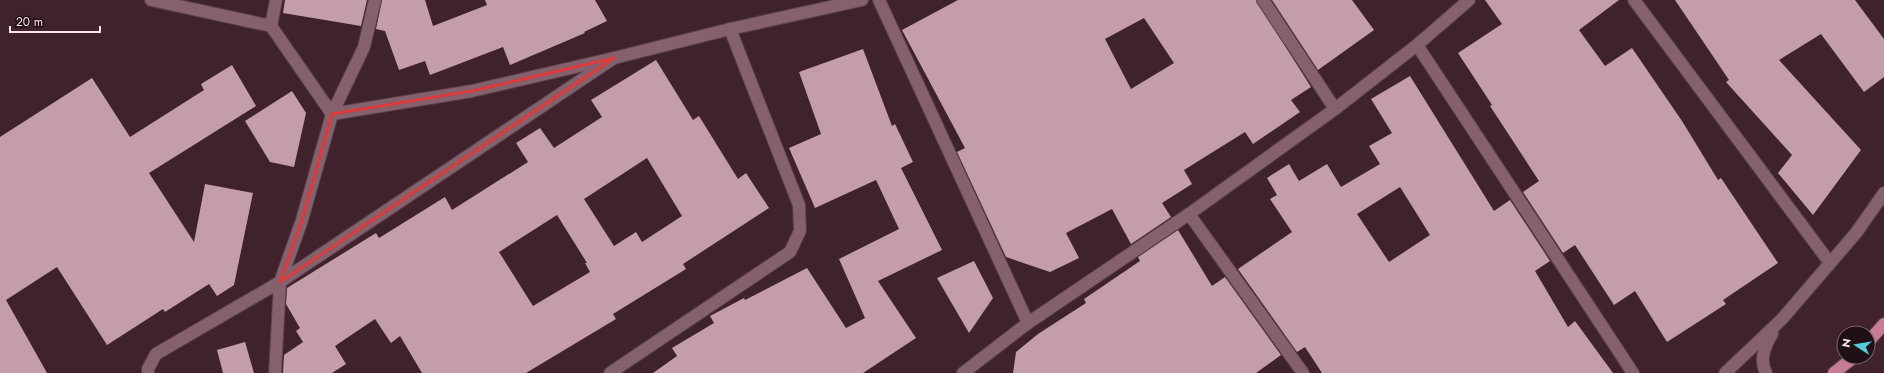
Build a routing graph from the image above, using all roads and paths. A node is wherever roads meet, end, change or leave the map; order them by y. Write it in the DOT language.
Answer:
graph roads {
  1 [pos="151,0"];
  2 [pos="276,0"];
  3 [pos="375,0"];
  4 [pos="862,0"];
  5 [pos="879,0"];
  6 [pos="1263,0"];
  7 [pos="1469,0"];
  8 [pos="1634,0"];
  9 [pos="271,26"];
  10 [pos="730,29"];
  11 [pos="1417,45"];
  12 [pos="614,58"];
  13 [pos="1335,110"];
  14 [pos="332,114"];
  15 [pos="1884,193"];
  16 [pos="1189,214"];
  17 [pos="1830,263"];
  18 [pos="280,282"];
  19 [pos="1782,319"];
  20 [pos="1028,323"];
  21 [pos="1884,324"];
  22 [pos="1876,333"];
  23 [pos="1844,365"];
  24 [pos="148,373"];
  25 [pos="275,373"];
  26 [pos="610,373"];
  27 [pos="964,373"];
  28 [pos="1303,373"];
  29 [pos="1633,373"];
  30 [pos="1726,373"];
  31 [pos="1766,373"];
  32 [pos="1834,373"];
  1 -- 9 [label="street"];
  2 -- 9 [label="street"];
  3 -- 14 [label="street"];
  4 -- 10 [label="street"];
  5 -- 20 [label="street"];
  6 -- 13 [label="street"];
  7 -- 11 [label="street"];
  8 -- 17 [label="street"];
  9 -- 14 [label="street"];
  10 -- 12 [label="street"];
  10 -- 26 [label="street"];
  11 -- 13 [label="street"];
  11 -- 29 [label="street"];
  12 -- 14 [label="street"];
  12 -- 18 [label="street"];
  13 -- 16 [label="street"];
  14 -- 18 [label="street"];
  15 -- 17 [label="street"];
  16 -- 20 [label="street"];
  16 -- 28 [label="street"];
  17 -- 19 [label="street"];
  18 -- 24 [label="street"];
  18 -- 25 [label="street"];
  19 -- 30 [label="street"];
  19 -- 31 [label="street"];
  20 -- 27 [label="street"];
  21 -- 22 [label="main road"];
  23 -- 32 [label="main road"];
}
